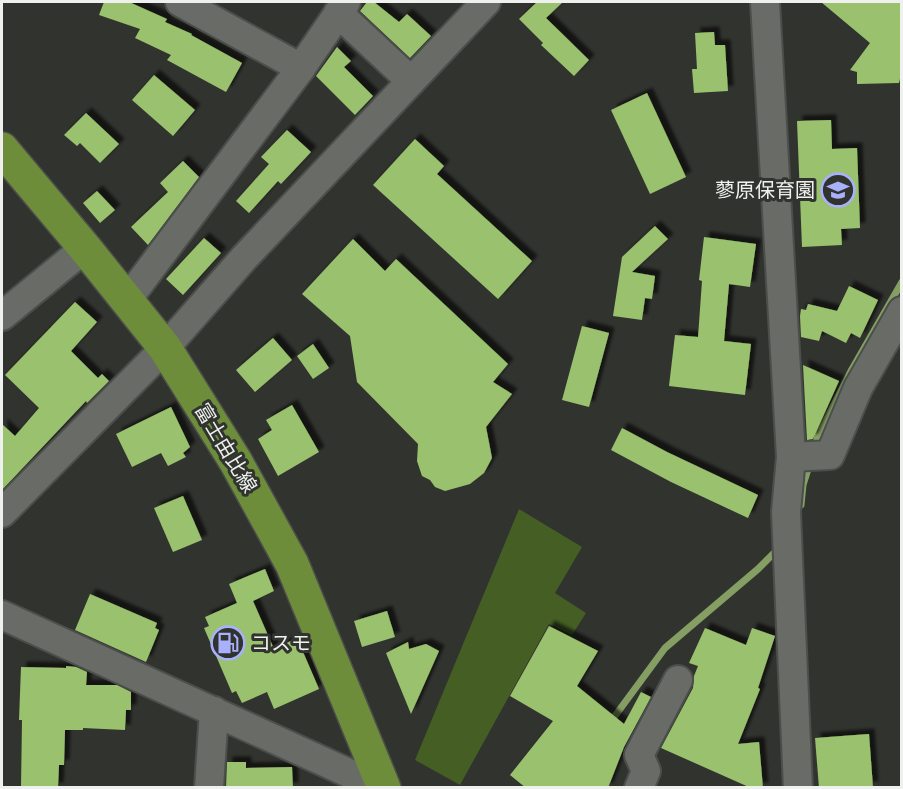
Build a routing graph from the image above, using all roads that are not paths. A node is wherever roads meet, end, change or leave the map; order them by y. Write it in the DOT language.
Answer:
graph roads {
  1 [pos="180,2"];
  2 [pos="486,2"];
  3 [pos="765,2"];
  4 [pos="342,7"];
  5 [pos="301,68"];
  6 [pos="411,81"];
  7 [pos="2,149"];
  8 [pos="85,248"];
  9 [pos="128,300"];
  10 [pos="902,311"];
  11 [pos="2,316"];
  12 [pos="165,348"];
  13 [pos="791,457"];
  14 [pos="2,513"];
  15 [pos="2,615"];
  16 [pos="678,680"];
  17 [pos="214,711"];
  18 [pos="209,788"];
  19 [pos="372,788"];
  20 [pos="384,788"];
  21 [pos="639,788"];
  22 [pos="798,788"];
  1 -- 5 [label="street"];
  2 -- 6 [label="street"];
  3 -- 13 [label="street"];
  4 -- 5 [label="street"];
  4 -- 6 [label="street"];
  5 -- 9 [label="street"];
  6 -- 12 [label="street"];
  7 -- 8 [label="main road, 富士由比線"];
  8 -- 9 [label="main road, 富士由比線"];
  8 -- 11 [label="street"];
  9 -- 12 [label="main road, 富士由比線"];
  10 -- 13 [label="street"];
  12 -- 14 [label="street"];
  12 -- 20 [label="main road, 富士由比線"];
  13 -- 22 [label="street"];
  15 -- 17 [label="street"];
  16 -- 21 [label="street"];
  17 -- 18 [label="street"];
  17 -- 19 [label="street"];
}
